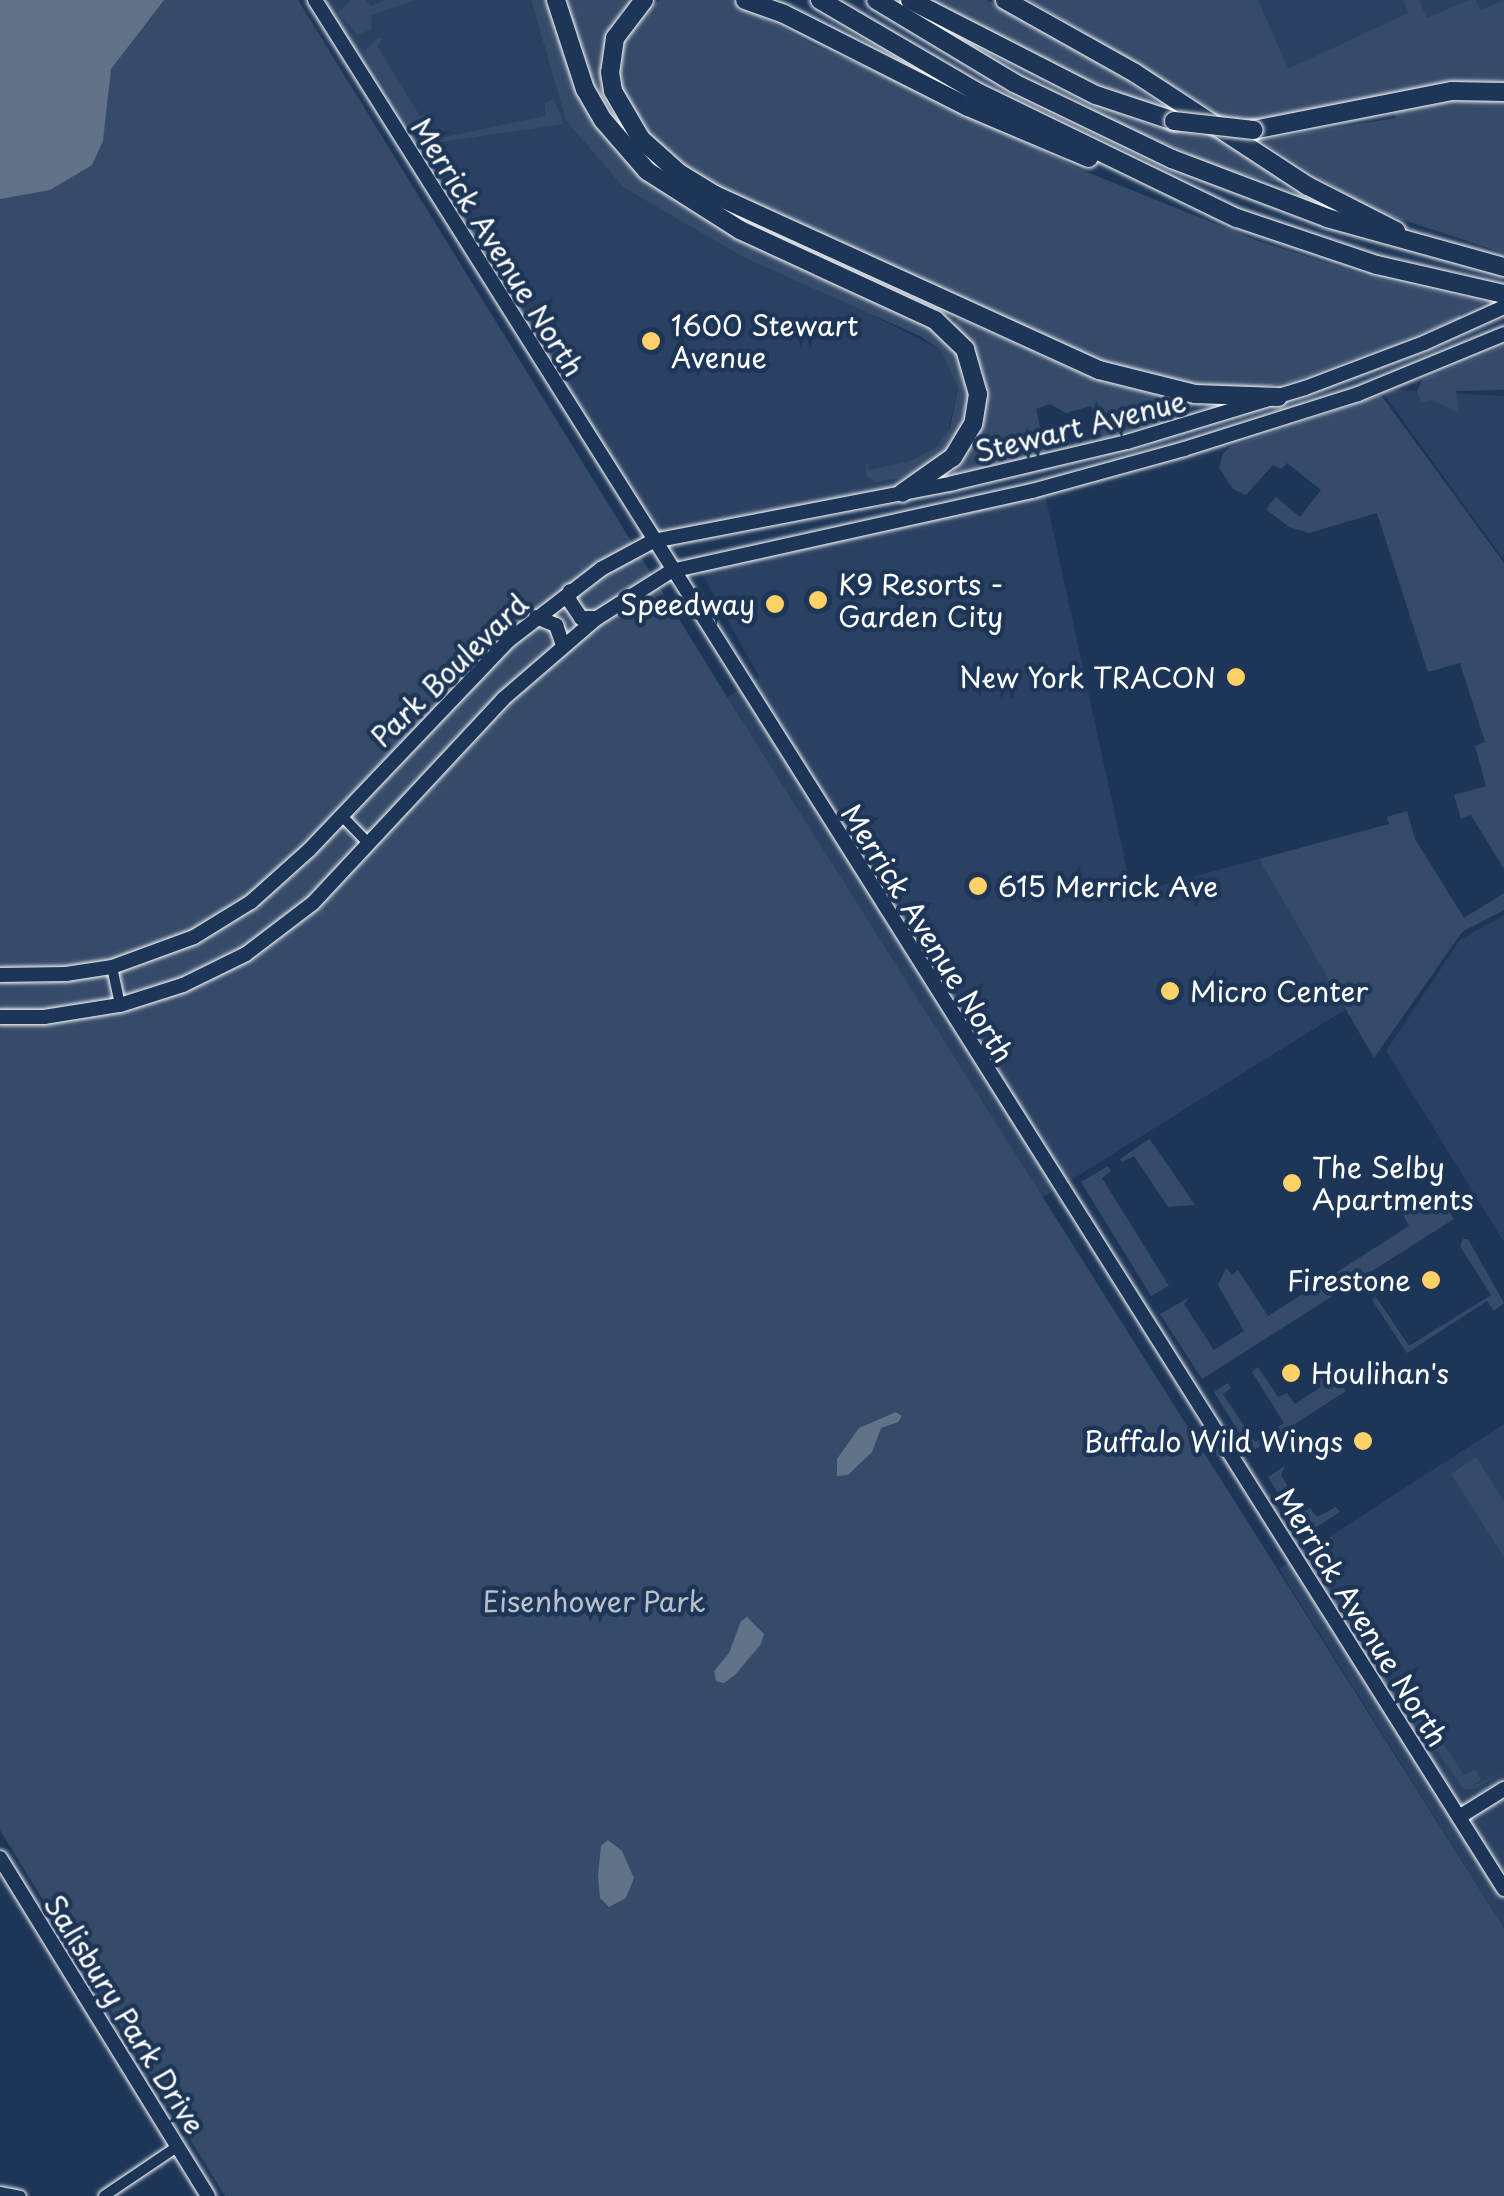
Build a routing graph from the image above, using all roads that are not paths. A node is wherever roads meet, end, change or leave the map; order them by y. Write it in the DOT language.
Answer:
graph roads {
  1 [pos="315,0"];
  2 [pos="556,0"];
  3 [pos="644,0"];
  4 [pos="745,0"];
  5 [pos="762,0"];
  6 [pos="820,0"];
  7 [pos="876,0"];
  8 [pos="910,0"];
  9 [pos="1006,0"];
  10 [pos="784,14"];
  11 [pos="1504,92"];
  12 [pos="1147,176"];
  13 [pos="1437,251"];
  14 [pos="1504,267"];
  15 [pos="1503,303"];
  16 [pos="1504,334"];
  17 [pos="1278,398"];
  18 [pos="1193,424"];
  19 [pos="1205,443"];
  20 [pos="1184,449"];
  21 [pos="1049,462"];
  22 [pos="953,483"];
  23 [pos="1032,491"];
  24 [pos="902,493"];
  25 [pos="978,503"];
  26 [pos="653,541"];
  27 [pos="671,571"];
  28 [pos="570,591"];
  29 [pos="536,617"];
  30 [pos="597,618"];
  31 [pos="563,646"];
  32 [pos="342,816"];
  33 [pos="370,845"];
  34 [pos="112,967"];
  35 [pos="0,976"];
  36 [pos="120,1006"];
  37 [pos="0,1017"];
  38 [pos="1504,1788"];
  39 [pos="1459,1818"];
  40 [pos="0,1858"];
  41 [pos="1504,1890"];
  42 [pos="178,2146"];
  43 [pos="0,2192"];
  44 [pos="21,2196"];
  45 [pos="104,2196"];
  46 [pos="208,2196"];
  1 -- 26 [label="main road, Merrick Avenue North"];
  2 -- 24 [label="highway"];
  3 -- 17 [label="highway"];
  4 -- 10 [label="highway"];
  5 -- 10 [label="highway"];
  6 -- 12 [label="highway"];
  7 -- 13 [label="highway"];
  8 -- 11 [label="highway, bridge"];
  9 -- 13 [label="highway"];
  10 -- 12 [label="highway"];
  12 -- 15 [label="highway"];
  13 -- 14 [label="highway"];
  15 -- 17 [label="main road, Stewart Avenue"];
  16 -- 19 [label="main road, Stewart Avenue"];
  17 -- 18 [label="main road, Stewart Avenue"];
  18 -- 19 [label="main road"];
  18 -- 20 [label="main road"];
  18 -- 21 [label="main road, Stewart Avenue"];
  19 -- 20 [label="main road, Stewart Avenue"];
  20 -- 23 [label="main road, Stewart Avenue"];
  21 -- 22 [label="main road, Stewart Avenue"];
  21 -- 23 [label="main road"];
  22 -- 24 [label="main road, Stewart Avenue"];
  22 -- 25 [label="main road"];
  23 -- 25 [label="main road, Stewart Avenue"];
  24 -- 26 [label="main road, Stewart Avenue"];
  25 -- 27 [label="main road, Stewart Avenue"];
  26 -- 27 [label="main road, Merrick Avenue North"];
  26 -- 28 [label="main road, Park Boulevard"];
  27 -- 30 [label="main road"];
  27 -- 39 [label="main road, Merrick Avenue North"];
  28 -- 29 [label="main road, Park Boulevard"];
  28 -- 30 [label="main road"];
  29 -- 31 [label="main road"];
  29 -- 32 [label="main road, Park Boulevard"];
  30 -- 31 [label="main road"];
  31 -- 33 [label="main road"];
  32 -- 33 [label="street"];
  32 -- 34 [label="main road, Park Boulevard"];
  33 -- 36 [label="main road"];
  34 -- 35 [label="main road, Park Boulevard"];
  34 -- 36 [label="street"];
  36 -- 37 [label="main road"];
  38 -- 39 [label="main road"];
  39 -- 41 [label="main road, Merrick Avenue North"];
  40 -- 42 [label="main road, Salisbury Park Drive"];
  42 -- 45 [label="street"];
  42 -- 46 [label="main road, Salisbury Park Drive"];
  43 -- 44 [label="street"];
}
